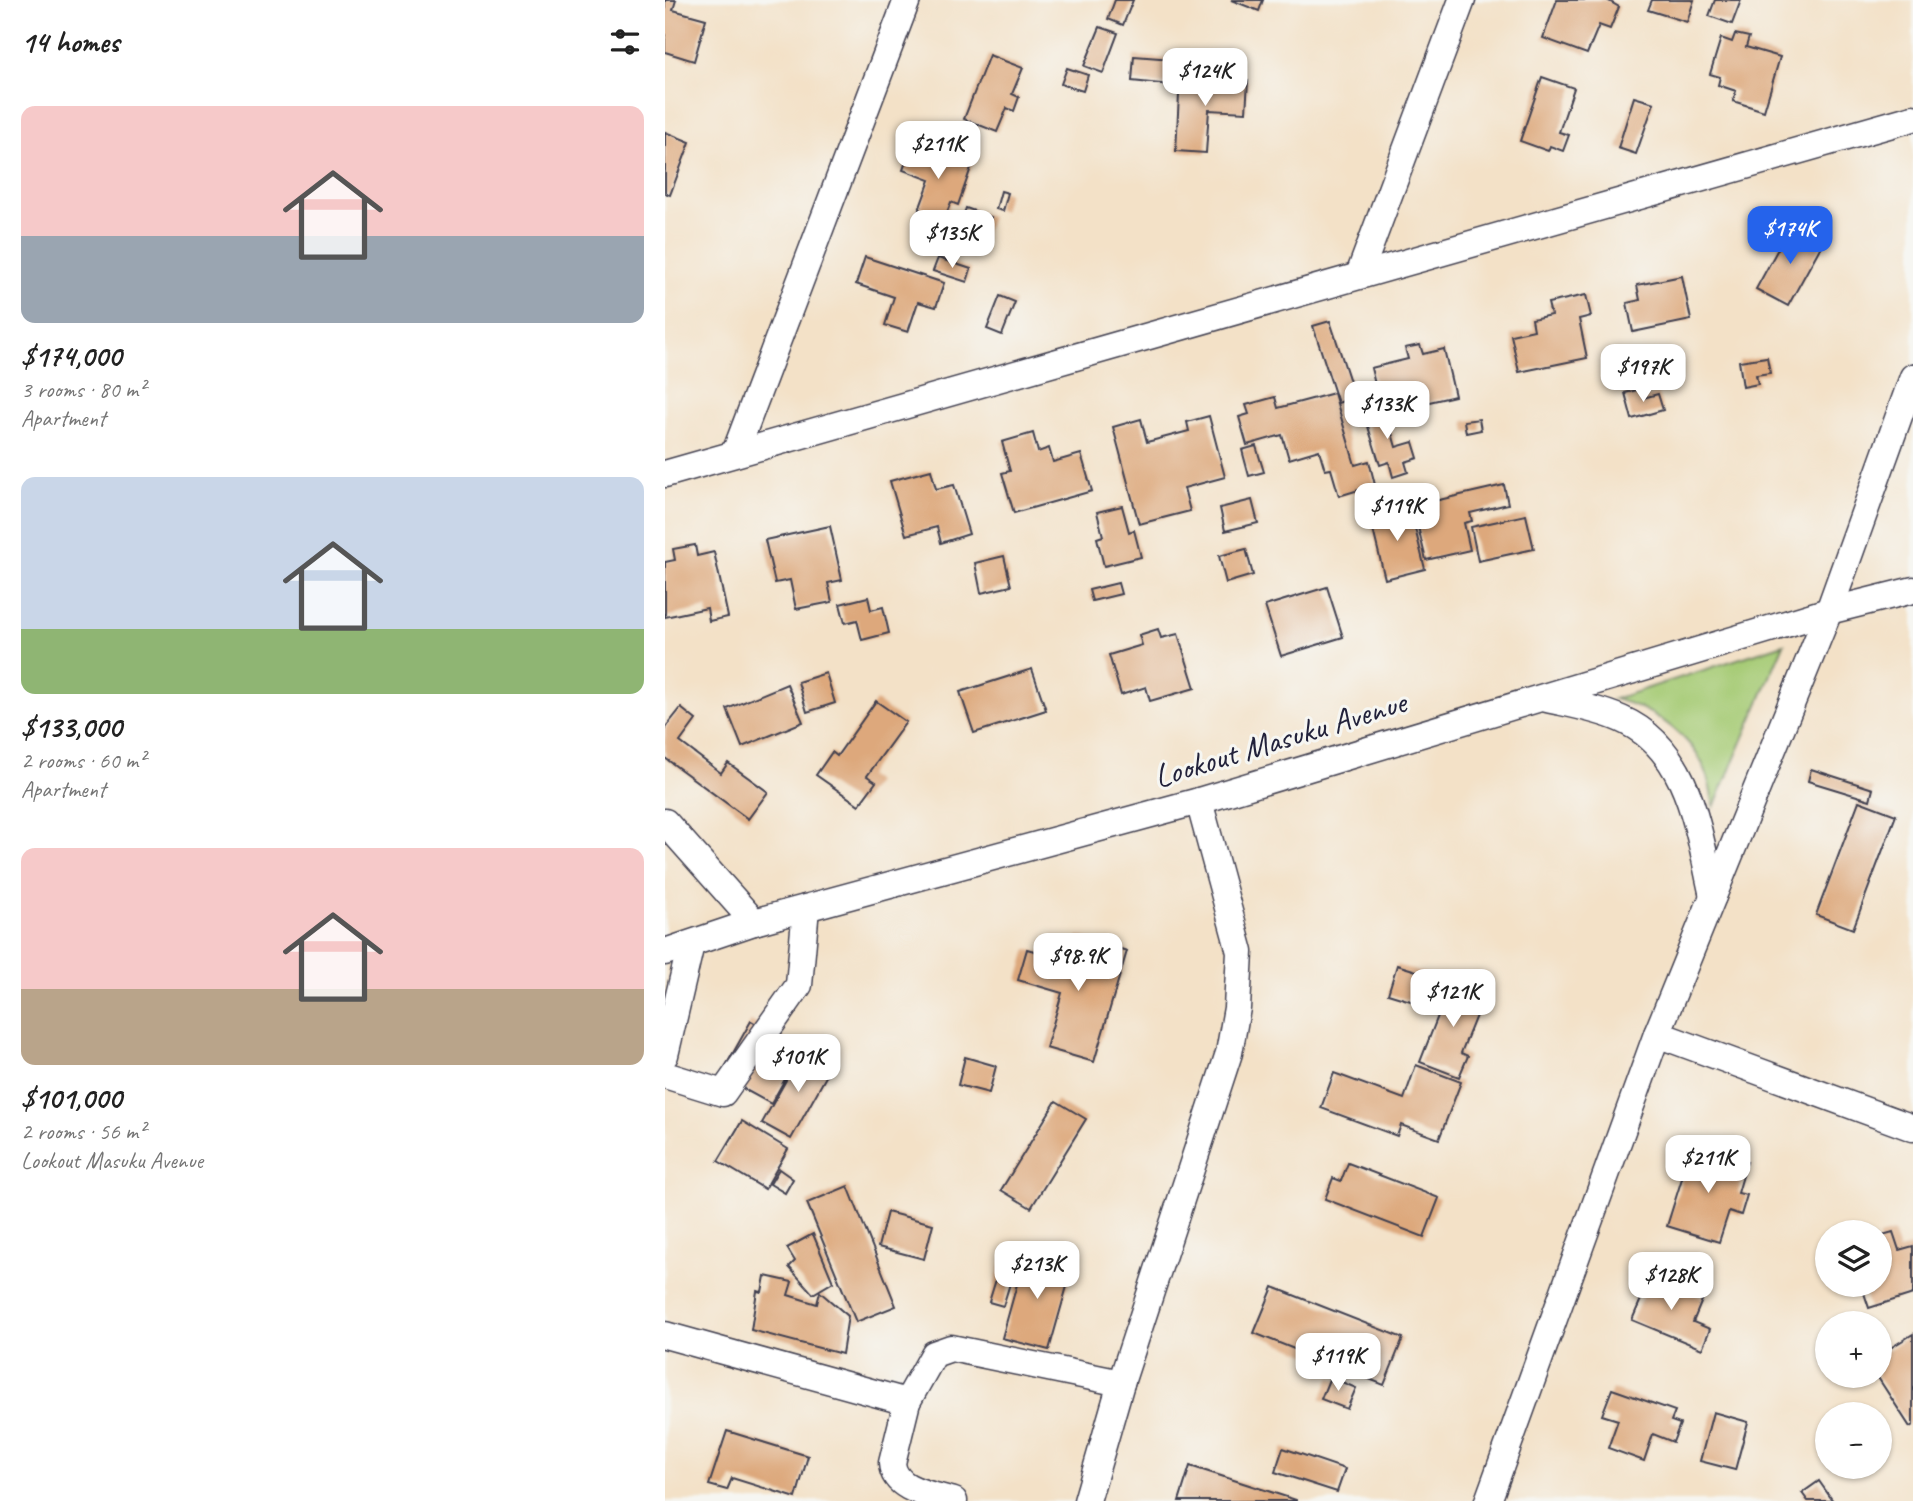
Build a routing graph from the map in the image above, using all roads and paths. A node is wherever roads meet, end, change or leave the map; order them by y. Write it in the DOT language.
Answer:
graph roads {
  1 [pos="907,0"];
  2 [pos="1462,0"];
  3 [pos="1913,118"];
  4 [pos="1359,275"];
  5 [pos="1913,377"];
  6 [pos="735,453"];
  7 [pos="665,474"];
  8 [pos="1913,590"];
  9 [pos="1829,611"];
  10 [pos="1542,698"];
  11 [pos="1199,801"];
  12 [pos="665,822"];
  13 [pos="1713,896"];
  14 [pos="806,908"];
  15 [pos="754,922"];
  16 [pos="691,944"];
  17 [pos="665,951"];
  18 [pos="1657,1034"];
  19 [pos="665,1055"];
  20 [pos="665,1074"];
  21 [pos="1913,1128"];
  22 [pos="665,1335"];
  23 [pos="1121,1383"];
  24 [pos="908,1402"];
  25 [pos="954,1501"];
  26 [pos="1087,1501"];
  27 [pos="1488,1501"];
  1 -- 6 [label="street"];
  2 -- 4 [label="street"];
  3 -- 4 [label="street"];
  4 -- 6 [label="street"];
  5 -- 9 [label="street"];
  6 -- 7 [label="street"];
  8 -- 9 [label="street, Lookout Masuku Avenue"];
  9 -- 10 [label="street, Lookout Masuku Avenue"];
  9 -- 13 [label="street"];
  10 -- 11 [label="street, Lookout Masuku Avenue"];
  10 -- 13 [label="street"];
  11 -- 14 [label="street, Lookout Masuku Avenue"];
  11 -- 23 [label="street"];
  12 -- 15 [label="street"];
  13 -- 18 [label="street"];
  14 -- 15 [label="street, Lookout Masuku Avenue"];
  14 -- 20 [label="street"];
  15 -- 16 [label="street, Lookout Masuku Avenue"];
  16 -- 17 [label="street, Lookout Masuku Avenue"];
  16 -- 19 [label="street"];
  18 -- 21 [label="street"];
  18 -- 27 [label="street"];
  22 -- 24 [label="street"];
  23 -- 24 [label="street"];
  23 -- 26 [label="street"];
  24 -- 25 [label="street"];
}
